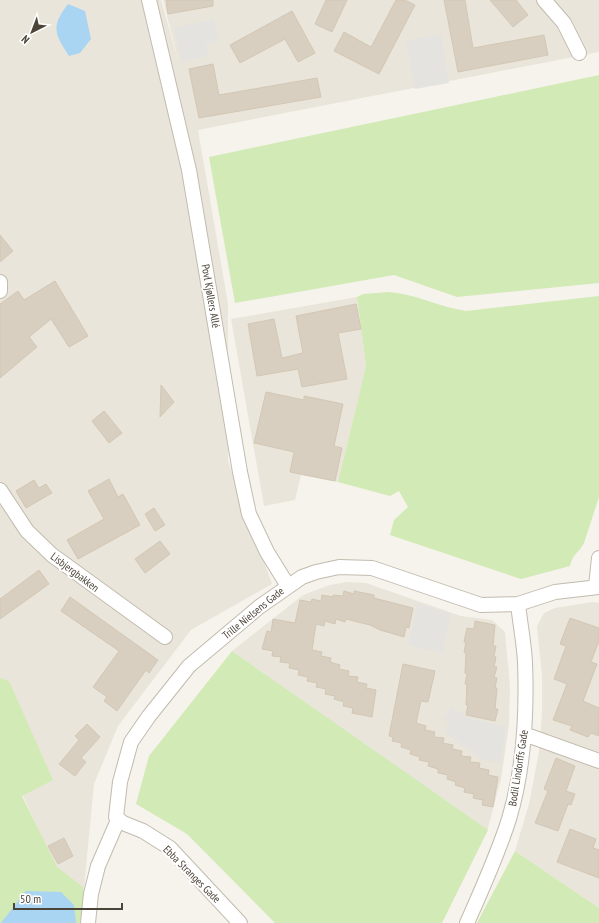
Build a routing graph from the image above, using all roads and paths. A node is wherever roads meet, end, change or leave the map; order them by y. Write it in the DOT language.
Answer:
graph roads {
  1 [pos="149,0"];
  2 [pos="544,0"];
  3 [pos="579,53"];
  4 [pos="0,282"];
  5 [pos="0,291"];
  6 [pos="0,490"];
  7 [pos="599,558"];
  8 [pos="288,586"];
  9 [pos="598,586"];
  10 [pos="518,604"];
  11 [pos="165,637"];
  12 [pos="524,734"];
  13 [pos="599,760"];
  14 [pos="118,820"];
  15 [pos="88,923"];
  16 [pos="240,923"];
  17 [pos="467,923"];
  1 -- 8 [label="street, Povl Kjøllers Allé"];
  2 -- 3 [label="street"];
  4 -- 5 [label="street"];
  6 -- 11 [label="street, Lisbjergbakken"];
  7 -- 9 [label="street"];
  8 -- 10 [label="street, Trille Nielsens Gade"];
  8 -- 14 [label="street, Trille Nielsens Gade"];
  9 -- 10 [label="street, Trille Nielsens Gade"];
  10 -- 12 [label="street, Bodil Lindorffs Gade"];
  12 -- 13 [label="street"];
  12 -- 17 [label="street, Bodil Lindorffs Gade"];
  14 -- 15 [label="street, Trille Nielsens Gade"];
  14 -- 16 [label="street, Ebba Stranges Gade"];
}
